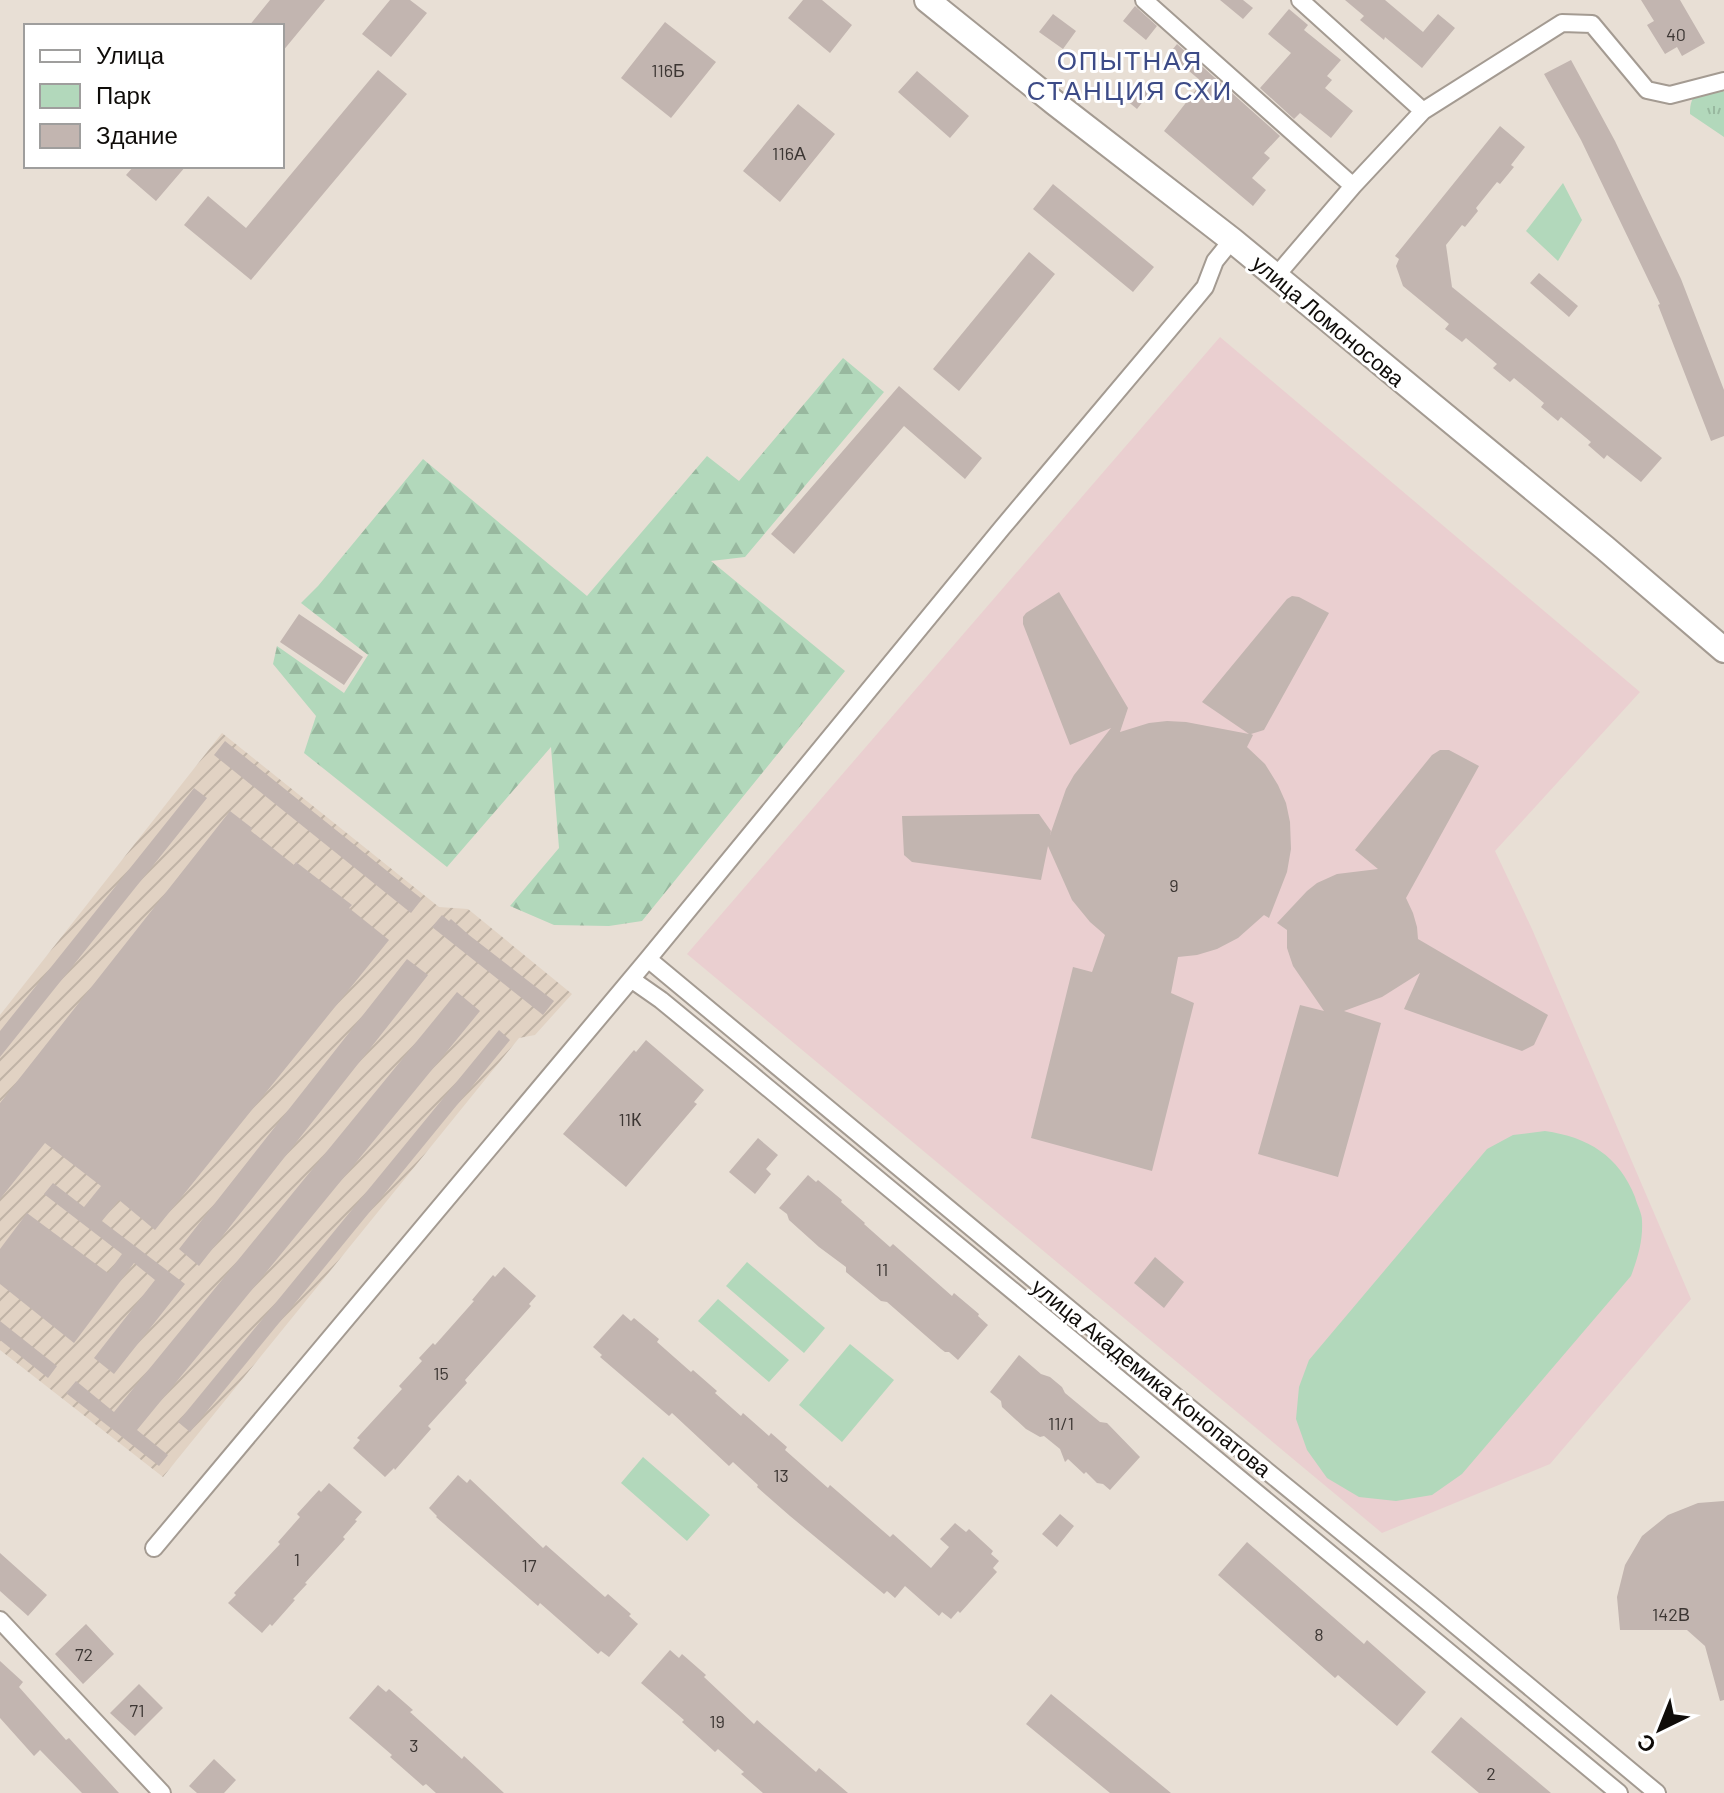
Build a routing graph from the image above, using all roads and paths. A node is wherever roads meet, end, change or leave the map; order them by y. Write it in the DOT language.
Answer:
graph roads {
  1 [pos="927,0"];
  2 [pos="1144,0"];
  3 [pos="1300,0"];
  4 [pos="1724,81"];
  5 [pos="1423,111"];
  6 [pos="1353,186"];
  7 [pos="1232,240"];
  8 [pos="1276,276"];
  9 [pos="1724,650"];
  10 [pos="648,959"];
  11 [pos="631,979"];
  12 [pos="154,1548"];
  13 [pos="0,1620"];
  14 [pos="162,1793"];
  15 [pos="1619,1793"];
  16 [pos="1657,1793"];
  1 -- 7 [label="main road, улица Ломоносова"];
  2 -- 6 [label="street"];
  3 -- 5 [label="street"];
  4 -- 5 [label="street"];
  5 -- 6 [label="street"];
  6 -- 8 [label="street"];
  7 -- 8 [label="main road, улица Ломоносова"];
  7 -- 10 [label="street"];
  8 -- 9 [label="main road, улица Ломоносова"];
  10 -- 11 [label="street"];
  10 -- 16 [label="street, улица Академика Конопатова"];
  11 -- 12 [label="street"];
  11 -- 15 [label="street, улица Академика Конопатова"];
  13 -- 14 [label="street"];
}
